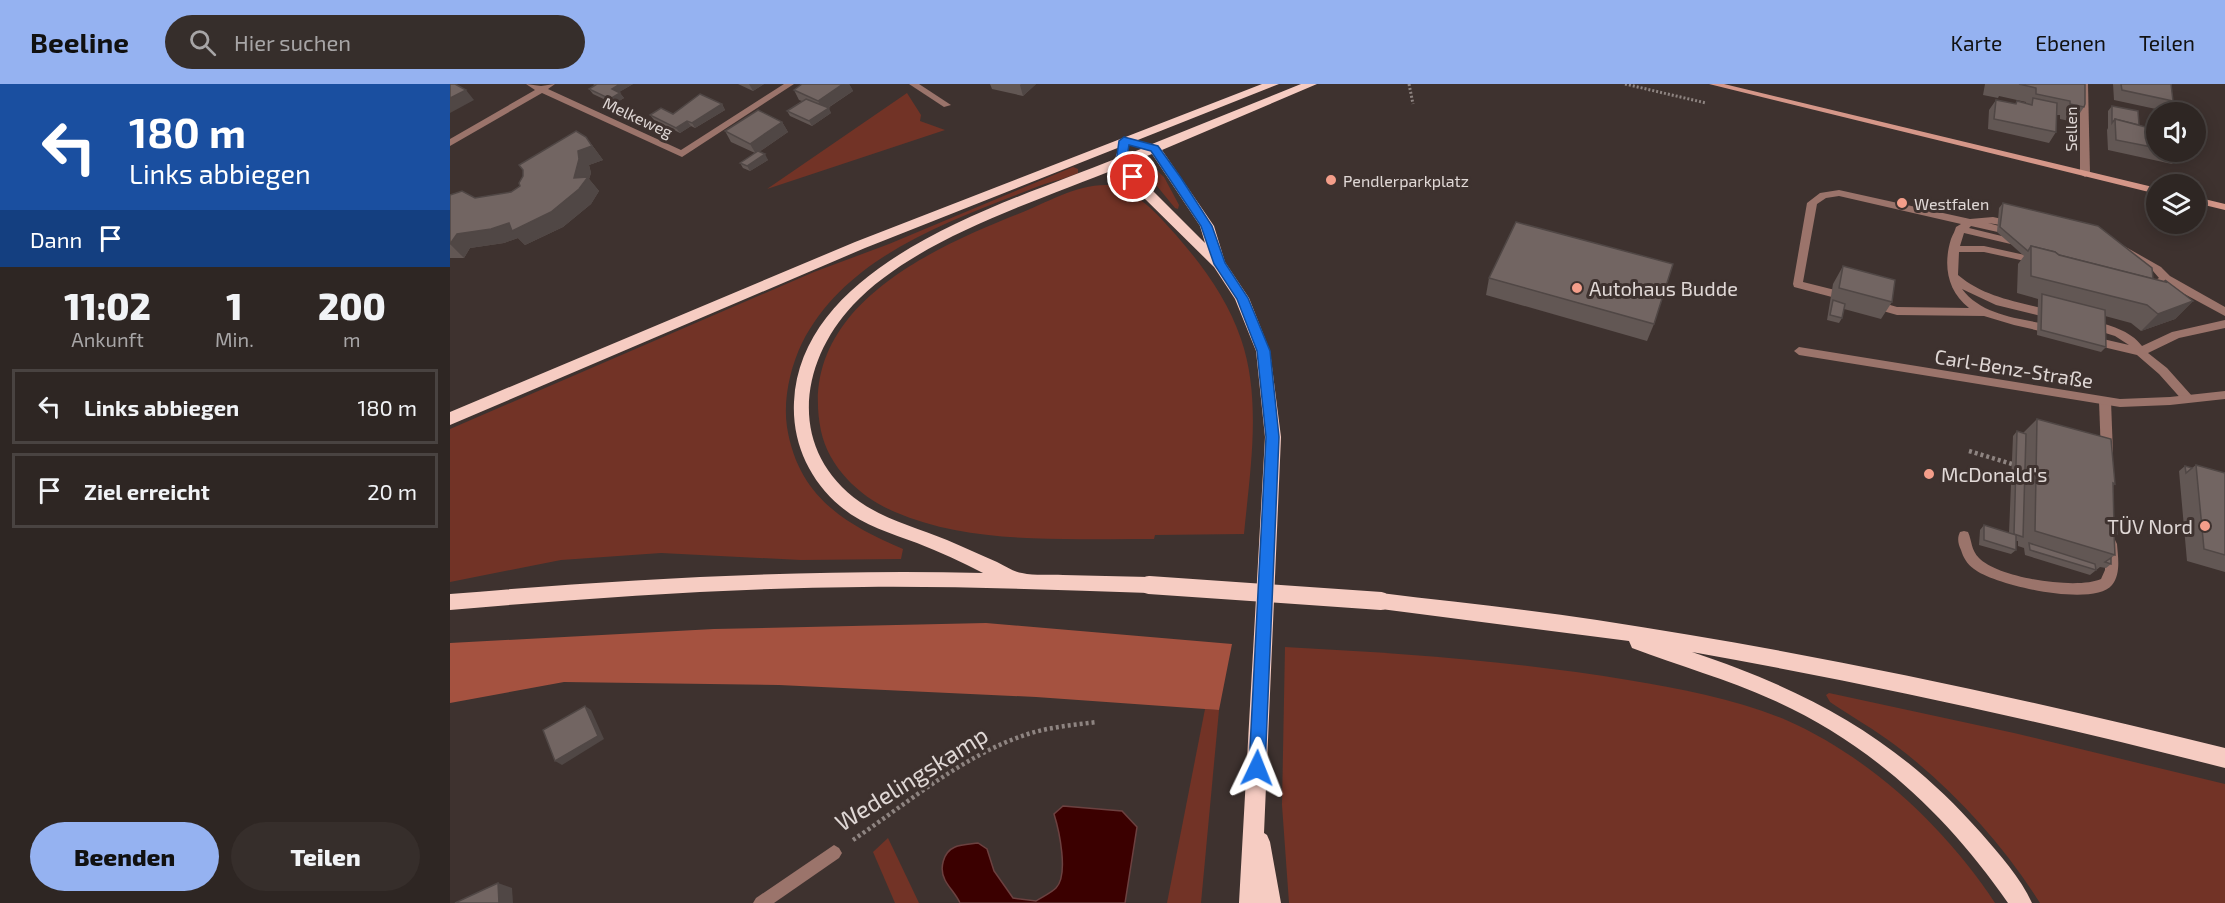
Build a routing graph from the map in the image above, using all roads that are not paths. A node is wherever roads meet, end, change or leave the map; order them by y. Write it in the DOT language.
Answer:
graph roads {
  1 [pos="530,84"];
  2 [pos="551,84"];
  3 [pos="790,84"];
  4 [pos="913,84"];
  5 [pos="1273,84"];
  6 [pos="1311,84"];
  7 [pos="1713,84"];
  8 [pos="2084,84"];
  9 [pos="542,90"];
  10 [pos="947,105"];
  11 [pos="1124,141"];
  12 [pos="450,143"];
  13 [pos="1155,149"];
  14 [pos="1121,163"];
  15 [pos="2085,174"];
  16 [pos="2146,188"];
  17 [pos="2206,202"];
  18 [pos="2225,207"];
  19 [pos="1971,222"];
  20 [pos="1959,229"];
  21 [pos="2119,246"];
  22 [pos="1954,249"];
  23 [pos="2118,258"];
  24 [pos="2048,263"];
  25 [pos="1219,264"];
  26 [pos="2152,266"];
  27 [pos="1953,276"];
  28 [pos="2142,278"];
  29 [pos="2166,279"];
  30 [pos="1984,312"];
  31 [pos="2225,312"];
  32 [pos="2225,324"];
  33 [pos="1799,351"];
  34 [pos="2140,352"];
  35 [pos="2225,395"];
  36 [pos="2188,399"];
  37 [pos="2105,401"];
  38 [pos="450,419"];
  39 [pos="2108,463"];
  40 [pos="2110,534"];
  41 [pos="1964,536"];
  42 [pos="1019,581"];
  43 [pos="450,602"];
  44 [pos="1595,627"];
  45 [pos="2225,758"];
  46 [pos="1256,811"];
  47 [pos="834,853"];
  48 [pos="761,903"];
  49 [pos="1250,903"];
  50 [pos="1270,903"];
  51 [pos="2021,903"];
  1 -- 9 [label="street, Melkeweg"];
  2 -- 9 [label="street"];
  3 -- 9 [label="street, Melkeweg"];
  4 -- 10 [label="street"];
  5 -- 11 [label="highway"];
  6 -- 13 [label="highway"];
  7 -- 15 [label="main road"];
  8 -- 15 [label="street, Sellen"];
  9 -- 12 [label="street"];
  11 -- 13 [label="highway"];
  11 -- 14 [label="highway"];
  11 -- 38 [label="highway"];
  13 -- 14 [label="highway"];
  13 -- 25 [label="highway"];
  14 -- 25 [label="highway"];
  14 -- 42 [label="highway"];
  15 -- 16 [label="main road"];
  17 -- 18 [label="main road"];
  19 -- 20 [label="street"];
  19 -- 20 [label="street"];
  19 -- 30 [label="street"];
  20 -- 22 [label="street"];
  21 -- 26 [label="street"];
  22 -- 24 [label="street"];
  22 -- 27 [label="street"];
  23 -- 26 [label="street"];
  25 -- 46 [label="highway"];
  26 -- 29 [label="street"];
  27 -- 30 [label="street"];
  27 -- 34 [label="street"];
  28 -- 29 [label="street"];
  29 -- 31 [label="street"];
  30 -- 34 [label="street"];
  32 -- 34 [label="street"];
  33 -- 37 [label="street, Carl-Benz-Straße"];
  34 -- 36 [label="street"];
  35 -- 36 [label="street, Carl-Benz-Straße"];
  36 -- 37 [label="street, Carl-Benz-Straße"];
  37 -- 39 [label="street"];
  40 -- 41 [label="street"];
  42 -- 43 [label="highway"];
  42 -- 44 [label="highway, bridge"];
  44 -- 45 [label="highway"];
  44 -- 51 [label="highway"];
  46 -- 49 [label="highway"];
  46 -- 50 [label="highway"];
  47 -- 48 [label="street, Wedelingskamp"];
}
